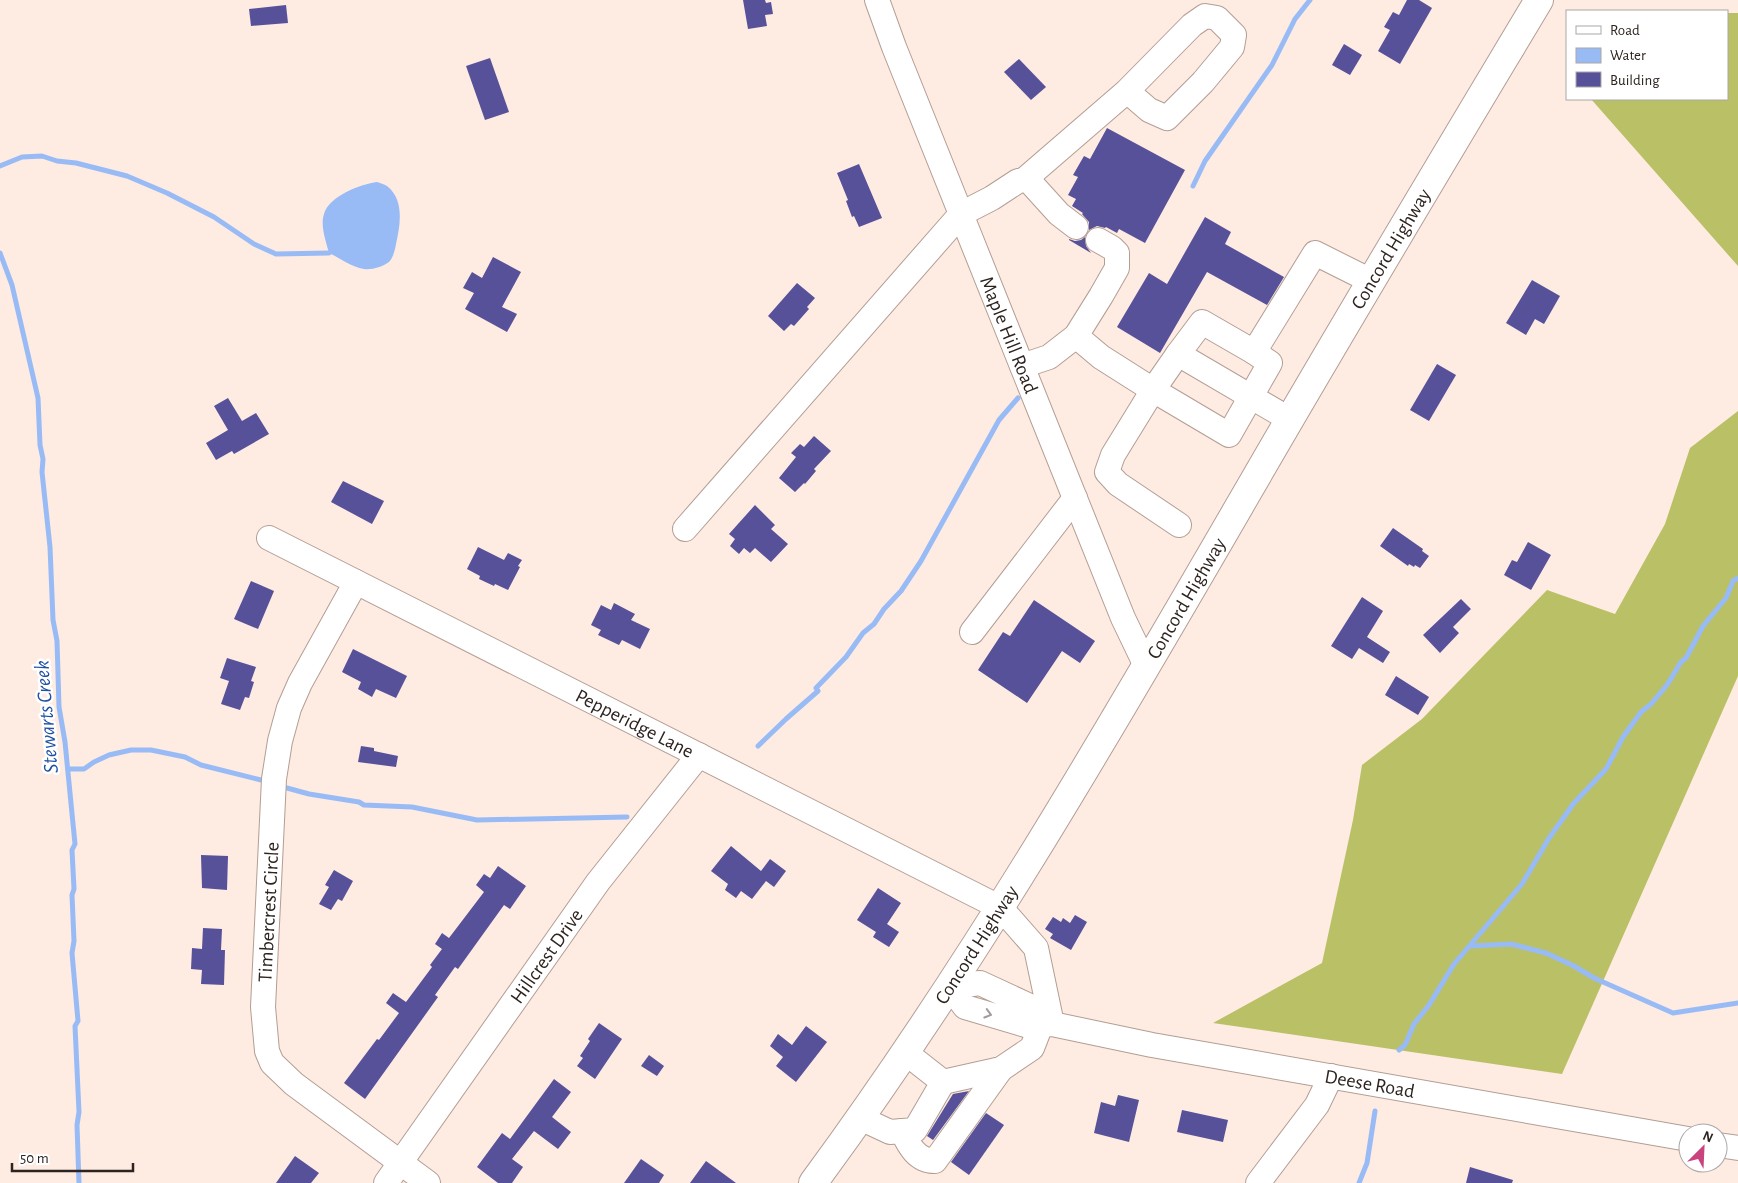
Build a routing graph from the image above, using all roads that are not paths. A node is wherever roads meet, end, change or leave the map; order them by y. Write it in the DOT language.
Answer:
graph roads {
  1 [pos="877,0"];
  2 [pos="1539,0"];
  3 [pos="1127,92"];
  4 [pos="1024,180"];
  5 [pos="961,214"];
  6 [pos="1076,227"];
  7 [pos="1098,240"];
  8 [pos="1371,281"];
  9 [pos="1076,336"];
  10 [pos="1254,352"];
  11 [pos="1178,354"];
  12 [pos="1022,366"];
  13 [pos="1153,390"];
  14 [pos="1251,397"];
  15 [pos="1290,419"];
  16 [pos="1075,498"];
  17 [pos="1179,525"];
  18 [pos="685,529"];
  19 [pos="269,538"];
  20 [pos="356,582"];
  21 [pos="972,632"];
  22 [pos="1146,666"];
  23 [pos="699,755"];
  24 [pos="1000,908"];
  25 [pos="950,987"];
  26 [pos="1046,1024"];
  27 [pos="906,1053"];
  28 [pos="1001,1069"];
  29 [pos="1331,1076"];
  30 [pos="943,1082"];
  31 [pos="860,1118"];
  32 [pos="902,1131"];
  33 [pos="1678,1137"];
  34 [pos="401,1162"];
  35 [pos="386,1183"];
  36 [pos="428,1183"];
  37 [pos="813,1183"];
  38 [pos="1258,1183"];
  1 -- 5 [label="street, Maple Hill Road"];
  2 -- 8 [label="highway, Concord Highway"];
  3 -- 3 [label="street"];
  3 -- 4 [label="street"];
  4 -- 5 [label="street"];
  4 -- 6 [label="street"];
  5 -- 12 [label="street, Maple Hill Road"];
  5 -- 18 [label="street"];
  7 -- 9 [label="street"];
  8 -- 10 [label="street"];
  8 -- 15 [label="highway, Concord Highway"];
  9 -- 12 [label="street"];
  9 -- 13 [label="street"];
  10 -- 11 [label="street"];
  10 -- 14 [label="street"];
  11 -- 13 [label="street"];
  11 -- 14 [label="street"];
  12 -- 16 [label="street, Maple Hill Road"];
  13 -- 14 [label="street"];
  13 -- 17 [label="street"];
  14 -- 15 [label="street"];
  15 -- 22 [label="highway, Concord Highway"];
  16 -- 21 [label="street"];
  16 -- 22 [label="street, Maple Hill Road"];
  19 -- 20 [label="street, Pepperidge Lane"];
  20 -- 23 [label="street, Pepperidge Lane"];
  20 -- 34 [label="street, Timbercrest Circle"];
  22 -- 24 [label="highway, Concord Highway"];
  23 -- 24 [label="street, Pepperidge Lane"];
  23 -- 34 [label="street, Hillcrest Drive"];
  24 -- 25 [label="highway, Concord Highway"];
  24 -- 26 [label="street"];
  25 -- 26 [label="street, Deese Road"];
  25 -- 27 [label="highway, Concord Highway"];
  26 -- 28 [label="street"];
  26 -- 29 [label="street, Deese Road"];
  27 -- 30 [label="street"];
  27 -- 31 [label="highway, Concord Highway"];
  28 -- 30 [label="street"];
  28 -- 32 [label="street"];
  29 -- 33 [label="street, Deese Road"];
  29 -- 38 [label="street"];
  30 -- 32 [label="street"];
  31 -- 32 [label="street"];
  31 -- 37 [label="highway, Concord Highway"];
  34 -- 35 [label="street, Hillcrest Drive"];
  34 -- 36 [label="street, Timbercrest Circle"];
}
